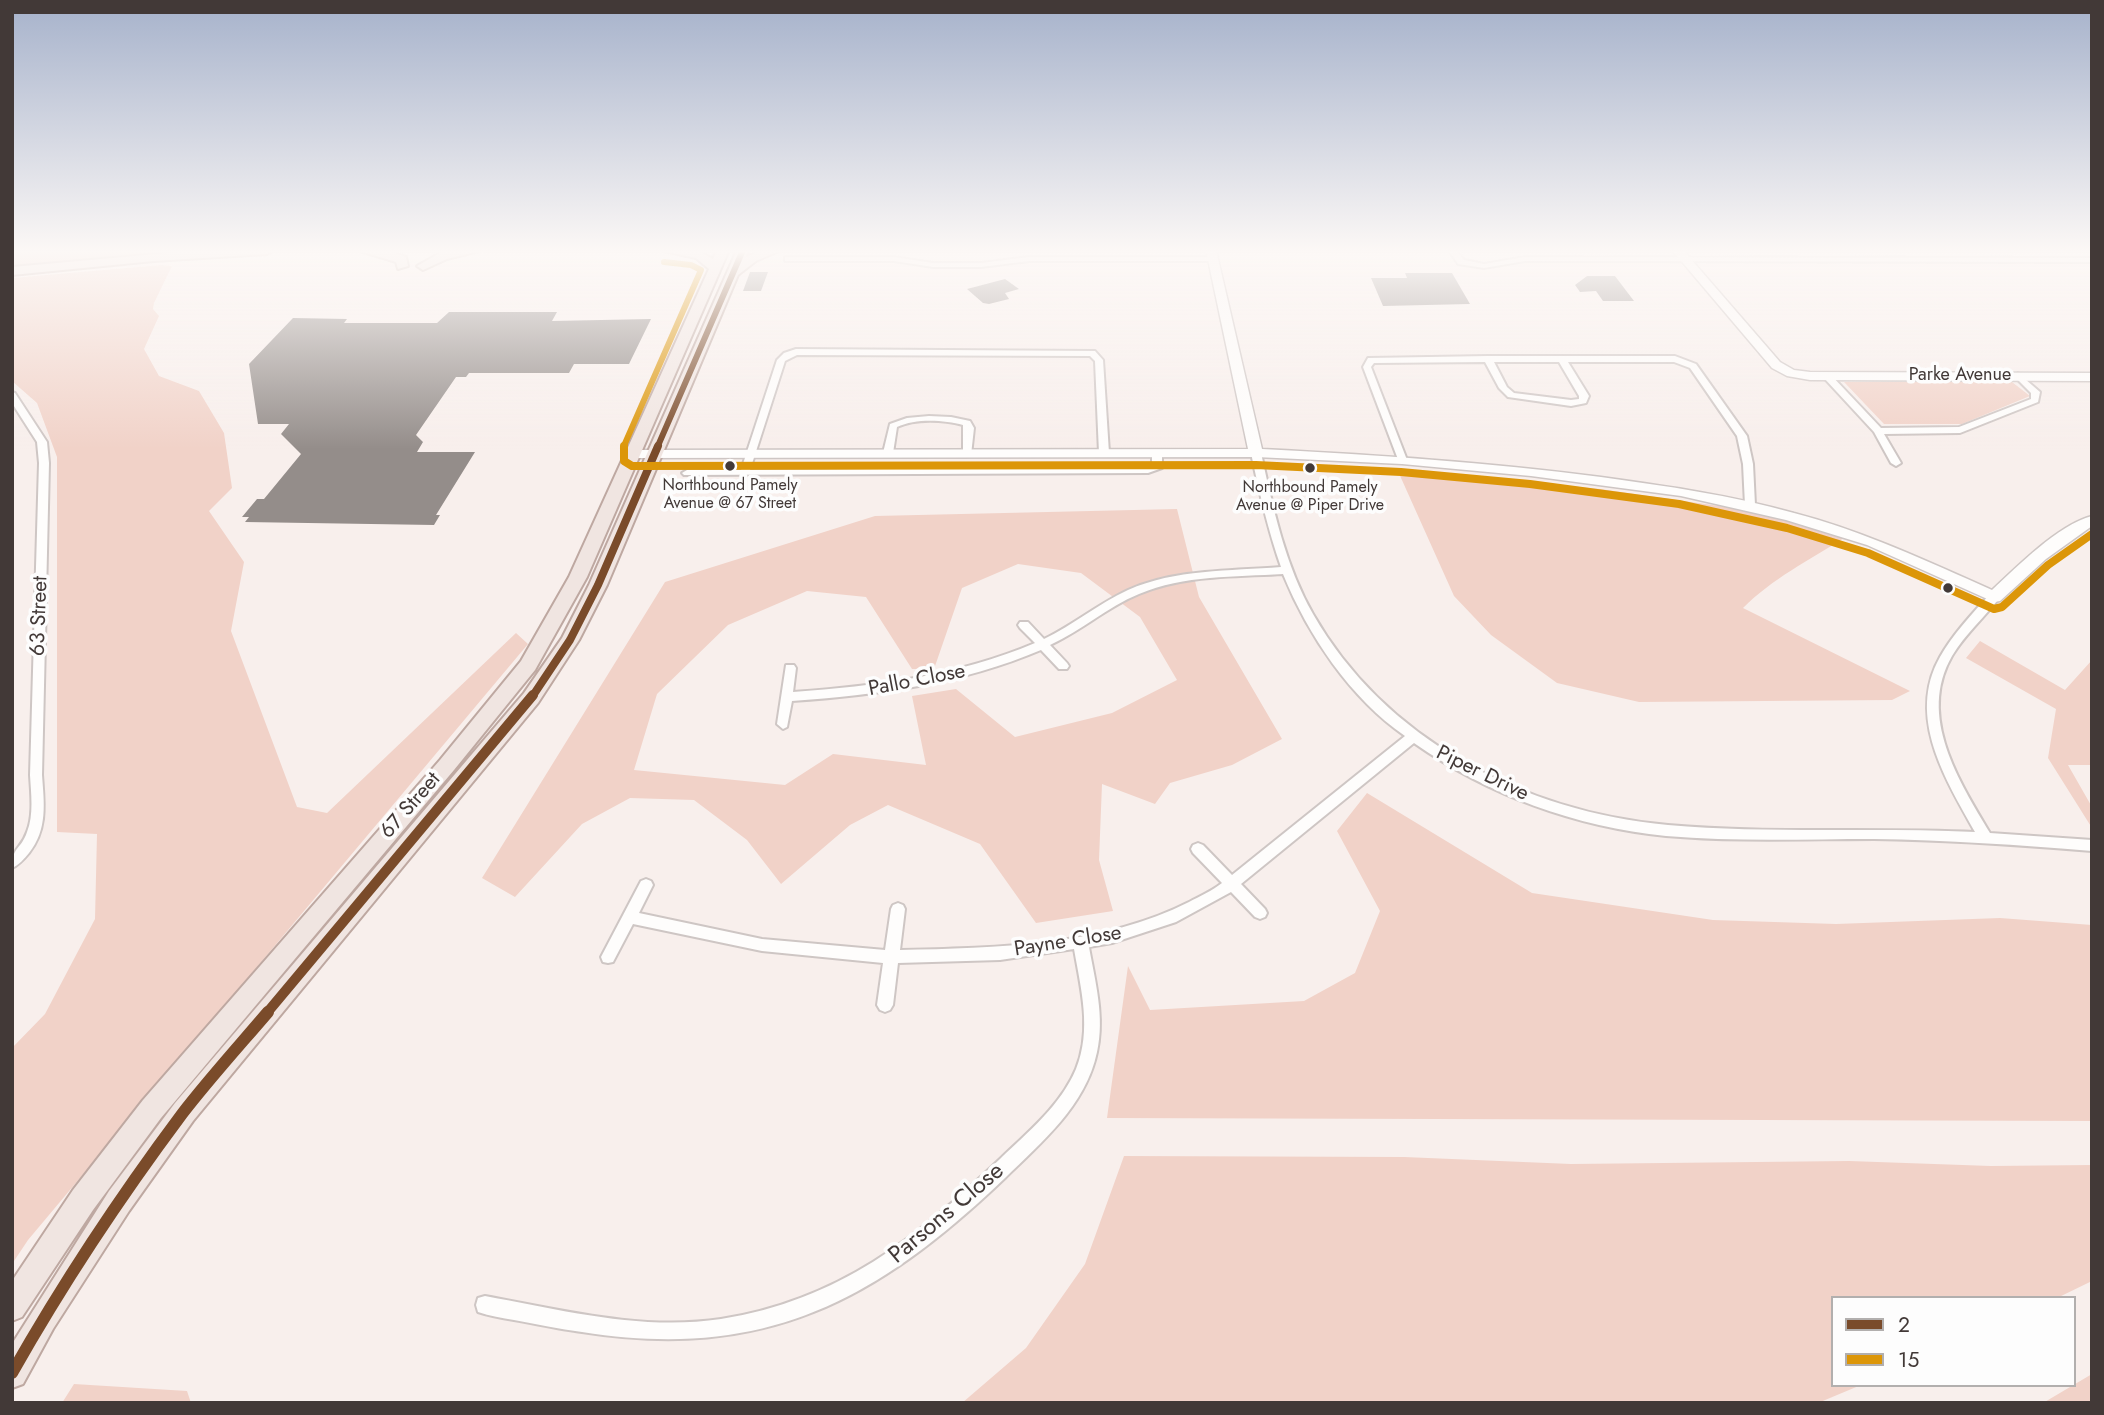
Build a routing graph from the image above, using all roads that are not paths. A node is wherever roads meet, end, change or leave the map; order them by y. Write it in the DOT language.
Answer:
graph roads {
  1 [pos="695,316"];
  2 [pos="698,316"];
  3 [pos="715,316"];
  4 [pos="1225,316"];
  5 [pos="1734,316"];
  6 [pos="1488,359"];
  7 [pos="1562,359"];
  8 [pos="692,365"];
  9 [pos="1828,376"];
  10 [pos="2018,376"];
  11 [pos="2092,377"];
  12 [pos="12,395"];
  13 [pos="1878,431"];
  14 [pos="751,453"];
  15 [pos="888,453"];
  16 [pos="968,453"];
  17 [pos="1104,453"];
  18 [pos="1157,453"];
  19 [pos="1256,453"];
  20 [pos="644,454"];
  21 [pos="1402,460"];
  22 [pos="1896,463"];
  23 [pos="745,471"];
  24 [pos="687,473"];
  25 [pos="1750,505"];
  26 [pos="2092,520"];
  27 [pos="1287,570"];
  28 [pos="1994,597"];
  29 [pos="1024,625"];
  30 [pos="1043,644"];
  31 [pos="1063,666"];
  32 [pos="790,668"];
  33 [pos="786,697"];
  34 [pos="783,724"];
  35 [pos="1413,737"];
  36 [pos="1985,837"];
  37 [pos="2092,846"];
  38 [pos="1198,849"];
  39 [pos="12,862"];
  40 [pos="1232,883"];
  41 [pos="646,885"];
  42 [pos="898,909"];
  43 [pos="1260,913"];
  44 [pos="629,917"];
  45 [pos="1081,944"];
  46 [pos="608,957"];
  47 [pos="891,957"];
  48 [pos="885,1005"];
  49 [pos="485,1305"];
  50 [pos="12,1307"];
  51 [pos="12,1373"];
  1 -- 20 [label="main road, 67 Street"];
  2 -- 8 [label="main road"];
  3 -- 8 [label="main road, 67 Street"];
  4 -- 19 [label="street, Piper Drive"];
  5 -- 9 [label="street, Parke Avenue"];
  6 -- 7 [label="street"];
  6 -- 7 [label="street"];
  6 -- 21 [label="street"];
  7 -- 25 [label="street"];
  8 -- 20 [label="main road, 67 Street"];
  9 -- 10 [label="street, Parke Avenue"];
  9 -- 13 [label="street"];
  10 -- 11 [label="street, Parke Avenue"];
  10 -- 13 [label="street"];
  12 -- 39 [label="street, 63 Street"];
  13 -- 22 [label="street"];
  14 -- 15 [label="street"];
  14 -- 17 [label="street"];
  14 -- 20 [label="street"];
  14 -- 23 [label="street"];
  15 -- 16 [label="street"];
  15 -- 16 [label="street"];
  16 -- 17 [label="street"];
  17 -- 18 [label="street"];
  18 -- 19 [label="street"];
  18 -- 23 [label="street"];
  19 -- 21 [label="street"];
  19 -- 27 [label="street, Piper Drive"];
  20 -- 50 [label="main road, 67 Street"];
  20 -- 51 [label="main road, 67 Street"];
  21 -- 25 [label="street"];
  23 -- 24 [label="street"];
  25 -- 28 [label="street"];
  26 -- 28 [label="street"];
  27 -- 30 [label="street, Pallo Close"];
  27 -- 35 [label="street, Piper Drive"];
  28 -- 36 [label="street"];
  29 -- 30 [label="street"];
  30 -- 31 [label="street"];
  30 -- 33 [label="street, Pallo Close"];
  32 -- 33 [label="street"];
  33 -- 34 [label="street"];
  35 -- 36 [label="street, Piper Drive"];
  35 -- 40 [label="street, Payne Close"];
  36 -- 37 [label="street, Piper Drive"];
  38 -- 40 [label="street"];
  40 -- 43 [label="street"];
  40 -- 45 [label="street, Payne Close"];
  41 -- 44 [label="street"];
  42 -- 47 [label="street"];
  44 -- 46 [label="street"];
  44 -- 47 [label="street, Payne Close"];
  45 -- 47 [label="street, Payne Close"];
  45 -- 49 [label="street, Parsons Close"];
  47 -- 48 [label="street"];
}
